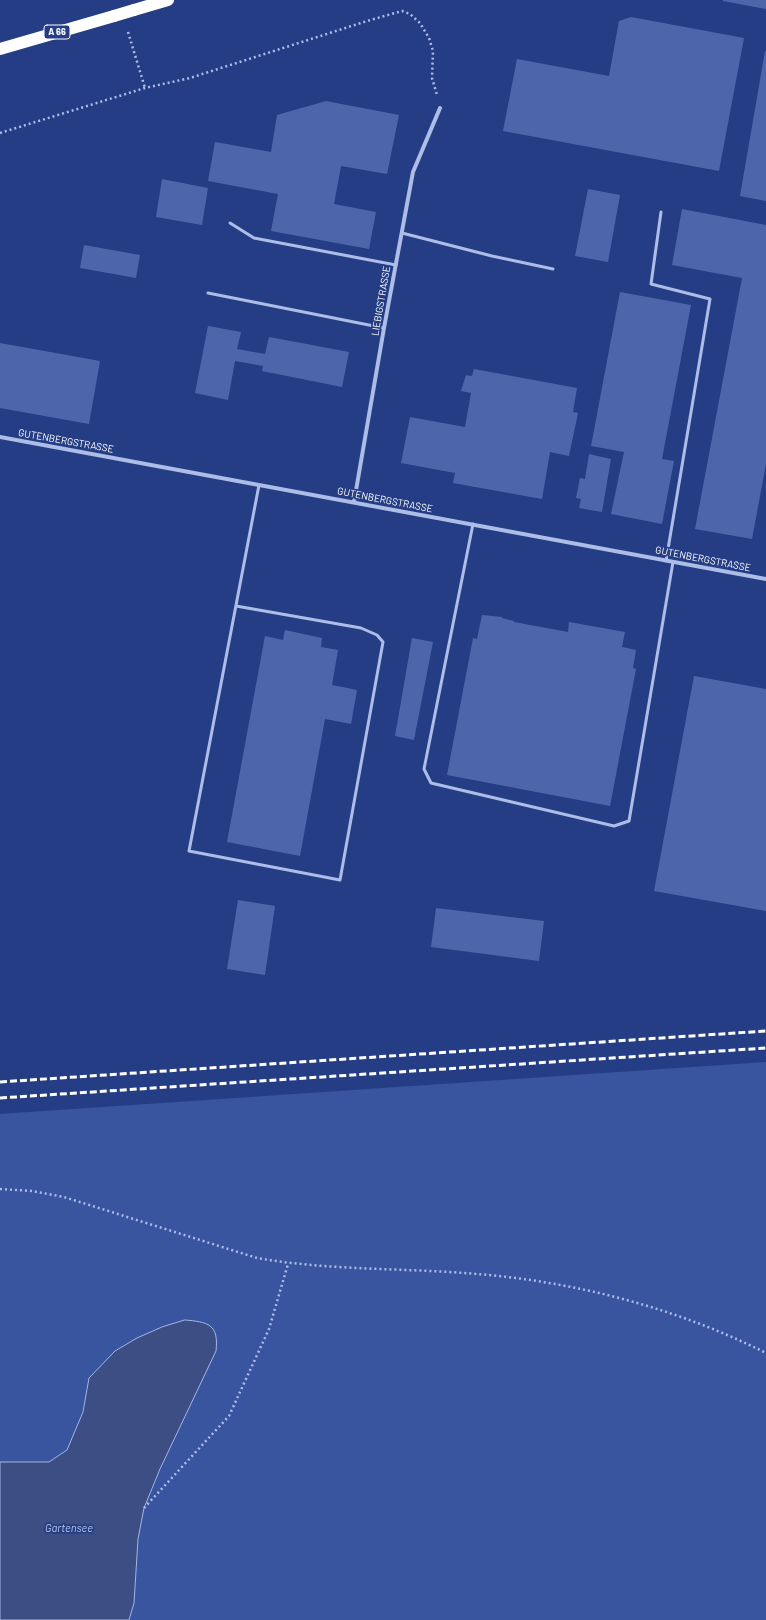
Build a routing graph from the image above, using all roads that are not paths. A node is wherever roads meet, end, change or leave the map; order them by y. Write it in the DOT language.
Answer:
graph roads {
  1 [pos="168,0"];
  2 [pos="0,49"];
  3 [pos="440,108"];
  4 [pos="661,212"];
  5 [pos="230,223"];
  6 [pos="402,233"];
  7 [pos="396,264"];
  8 [pos="553,269"];
  9 [pos="208,293"];
  10 [pos="384,328"];
  11 [pos="0,437"];
  12 [pos="259,485"];
  13 [pos="354,502"];
  14 [pos="473,524"];
  15 [pos="666,561"];
  16 [pos="673,562"];
  17 [pos="766,579"];
  18 [pos="236,606"];
  1 -- 2 [label="highway, A 66, bridge"];
  3 -- 6 [label="street, LIEBIGSTRASSE"];
  4 -- 15 [label="lane"];
  5 -- 7 [label="lane"];
  6 -- 7 [label="street, LIEBIGSTRASSE"];
  6 -- 8 [label="lane"];
  7 -- 10 [label="street, LIEBIGSTRASSE"];
  9 -- 10 [label="lane"];
  10 -- 13 [label="street, LIEBIGSTRASSE"];
  11 -- 12 [label="street, GUTENBERGSTRASSE"];
  12 -- 13 [label="street, GUTENBERGSTRASSE"];
  12 -- 18 [label="lane"];
  13 -- 14 [label="street, GUTENBERGSTRASSE"];
  14 -- 15 [label="street, GUTENBERGSTRASSE"];
  14 -- 16 [label="lane"];
  15 -- 16 [label="street, GUTENBERGSTRASSE"];
  16 -- 17 [label="street, GUTENBERGSTRASSE"];
  18 -- 18 [label="lane"];
}
